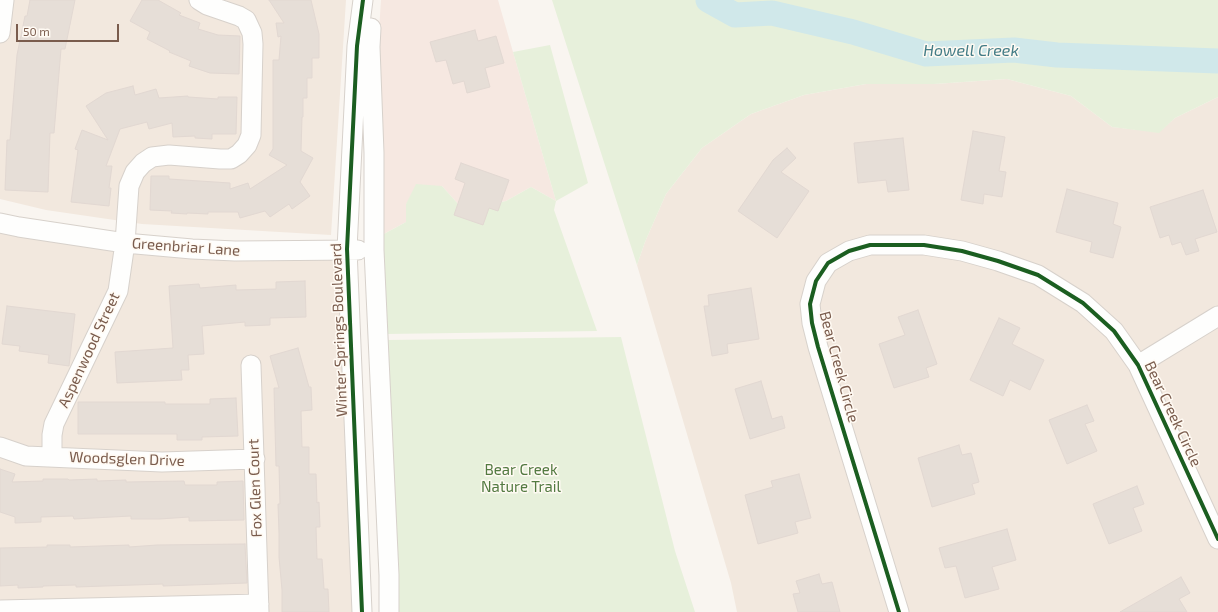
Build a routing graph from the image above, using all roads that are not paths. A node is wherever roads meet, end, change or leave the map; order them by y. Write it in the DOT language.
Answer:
graph roads {
  1 [pos="4,0"];
  2 [pos="198,0"];
  3 [pos="363,0"];
  4 [pos="373,0"];
  5 [pos="0,33"];
  6 [pos="0,223"];
  7 [pos="125,243"];
  8 [pos="347,249"];
  9 [pos="374,250"];
  10 [pos="1218,316"];
  11 [pos="251,365"];
  12 [pos="1138,365"];
  13 [pos="0,447"];
  14 [pos="52,457"];
  15 [pos="255,459"];
  16 [pos="1218,539"];
  17 [pos="259,608"];
  18 [pos="0,610"];
  19 [pos="362,612"];
  20 [pos="389,612"];
  21 [pos="899,612"];
  1 -- 5 [label="street"];
  2 -- 7 [label="street, Aspenwood Street"];
  3 -- 8 [label="street, Winter Springs Boulevard"];
  4 -- 9 [label="street"];
  6 -- 7 [label="street, Greenbriar Lane"];
  7 -- 8 [label="street, Greenbriar Lane"];
  7 -- 14 [label="street, Aspenwood Street"];
  8 -- 9 [label="street, Greenbriar Lane"];
  8 -- 19 [label="street, Winter Springs Boulevard"];
  9 -- 20 [label="street"];
  10 -- 12 [label="street"];
  11 -- 15 [label="street, Fox Glen Court"];
  12 -- 16 [label="street, Bear Creek Circle"];
  12 -- 21 [label="street, Bear Creek Circle"];
  13 -- 14 [label="street, Woodsglen Drive"];
  14 -- 15 [label="street, Woodsglen Drive"];
  15 -- 17 [label="street, Fox Glen Court"];
  17 -- 18 [label="street"];
}
